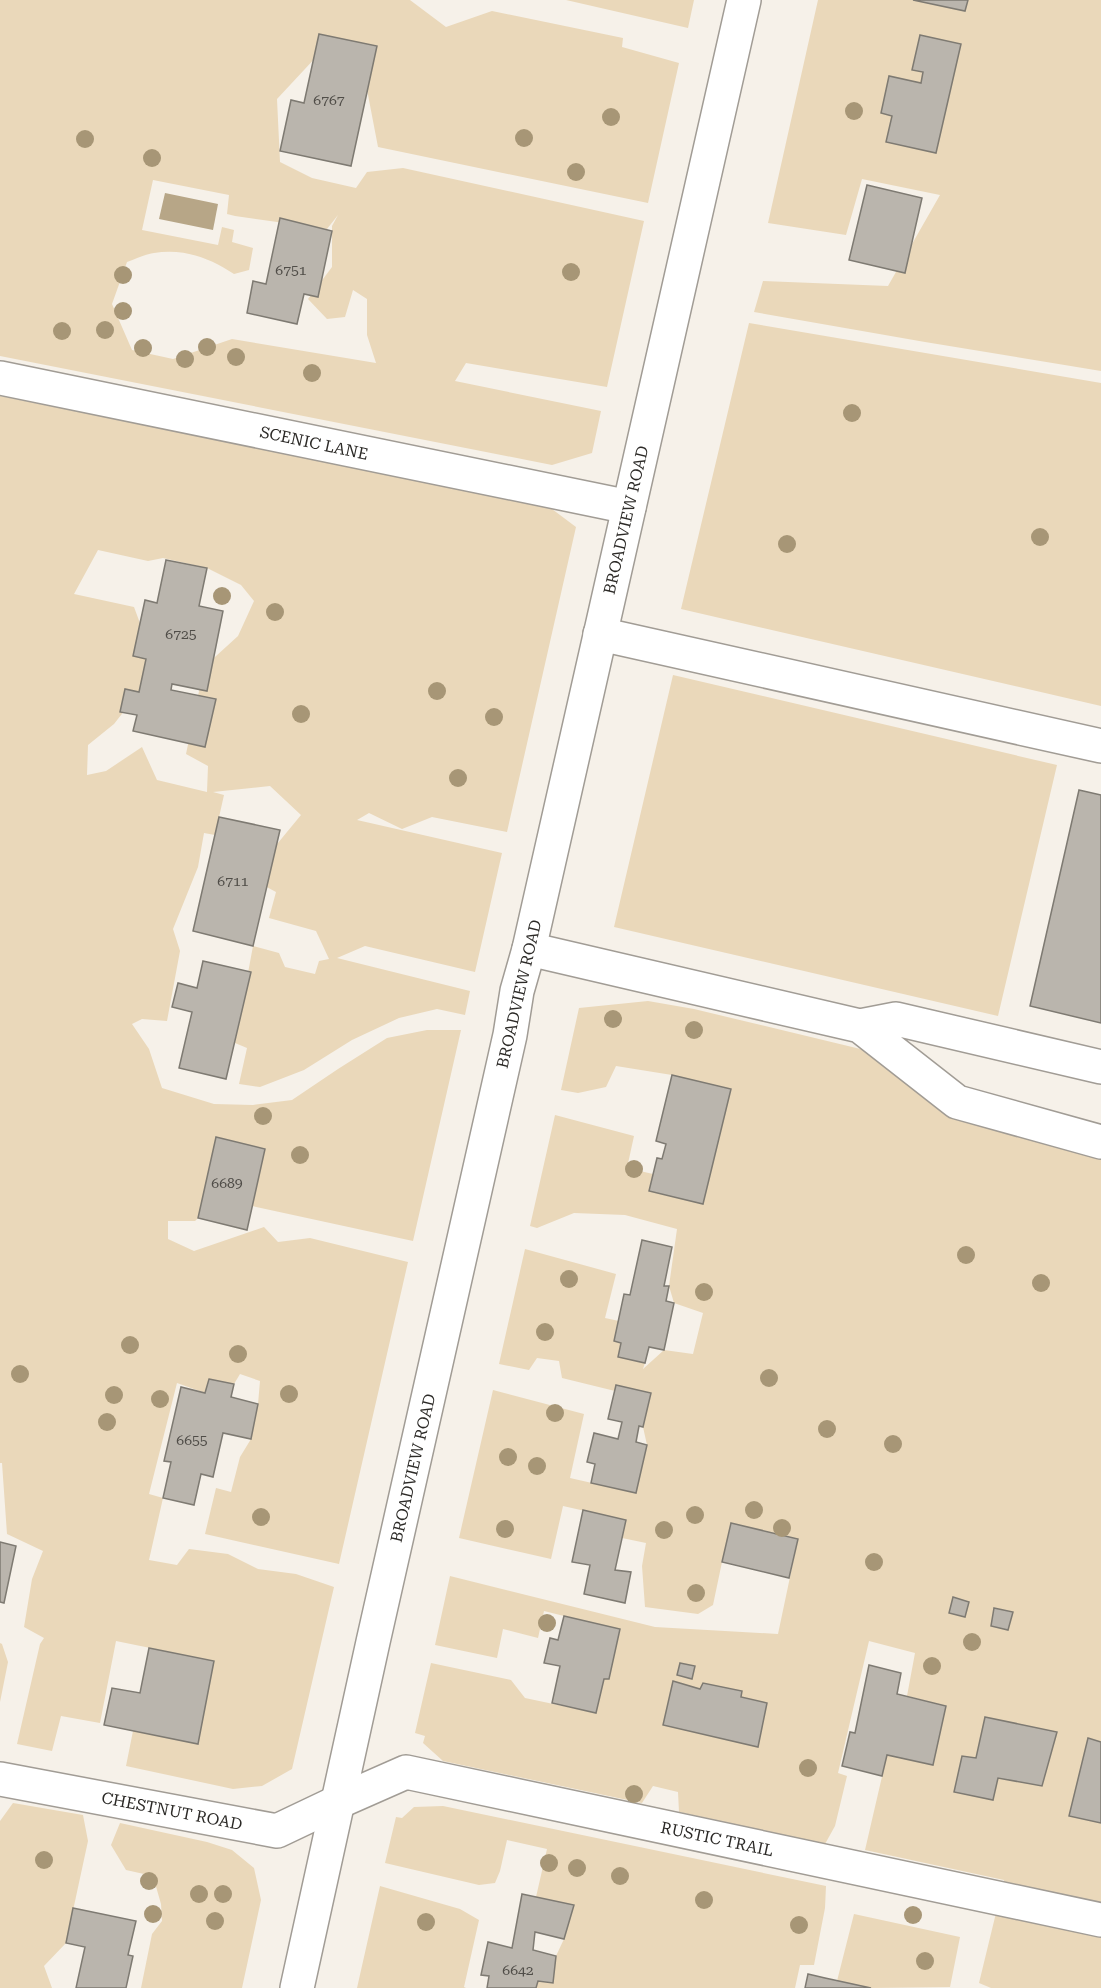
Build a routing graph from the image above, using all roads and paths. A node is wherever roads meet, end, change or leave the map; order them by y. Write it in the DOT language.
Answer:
graph roads {
  1 [pos="744,0"];
  2 [pos="0,378"];
  3 [pos="629,507"];
  4 [pos="600,634"];
  5 [pos="1101,746"];
  6 [pos="529,949"];
  7 [pos="860,1026"];
  8 [pos="1101,1066"];
  9 [pos="1101,1142"];
  10 [pos="0,1779"];
  11 [pos="338,1802"];
  12 [pos="1101,1920"];
  13 [pos="297,1988"];
  1 -- 3 [label="main road, BROADVIEW ROAD"];
  2 -- 3 [label="main road, SCENIC LANE"];
  3 -- 4 [label="main road, BROADVIEW ROAD"];
  4 -- 5 [label="main road"];
  4 -- 6 [label="main road, BROADVIEW ROAD"];
  6 -- 7 [label="main road"];
  6 -- 11 [label="main road, BROADVIEW ROAD"];
  7 -- 8 [label="main road"];
  7 -- 9 [label="main road"];
  10 -- 11 [label="main road, CHESTNUT ROAD"];
  11 -- 12 [label="main road, RUSTIC TRAIL"];
  11 -- 13 [label="main road, BROADVIEW ROAD"];
}
